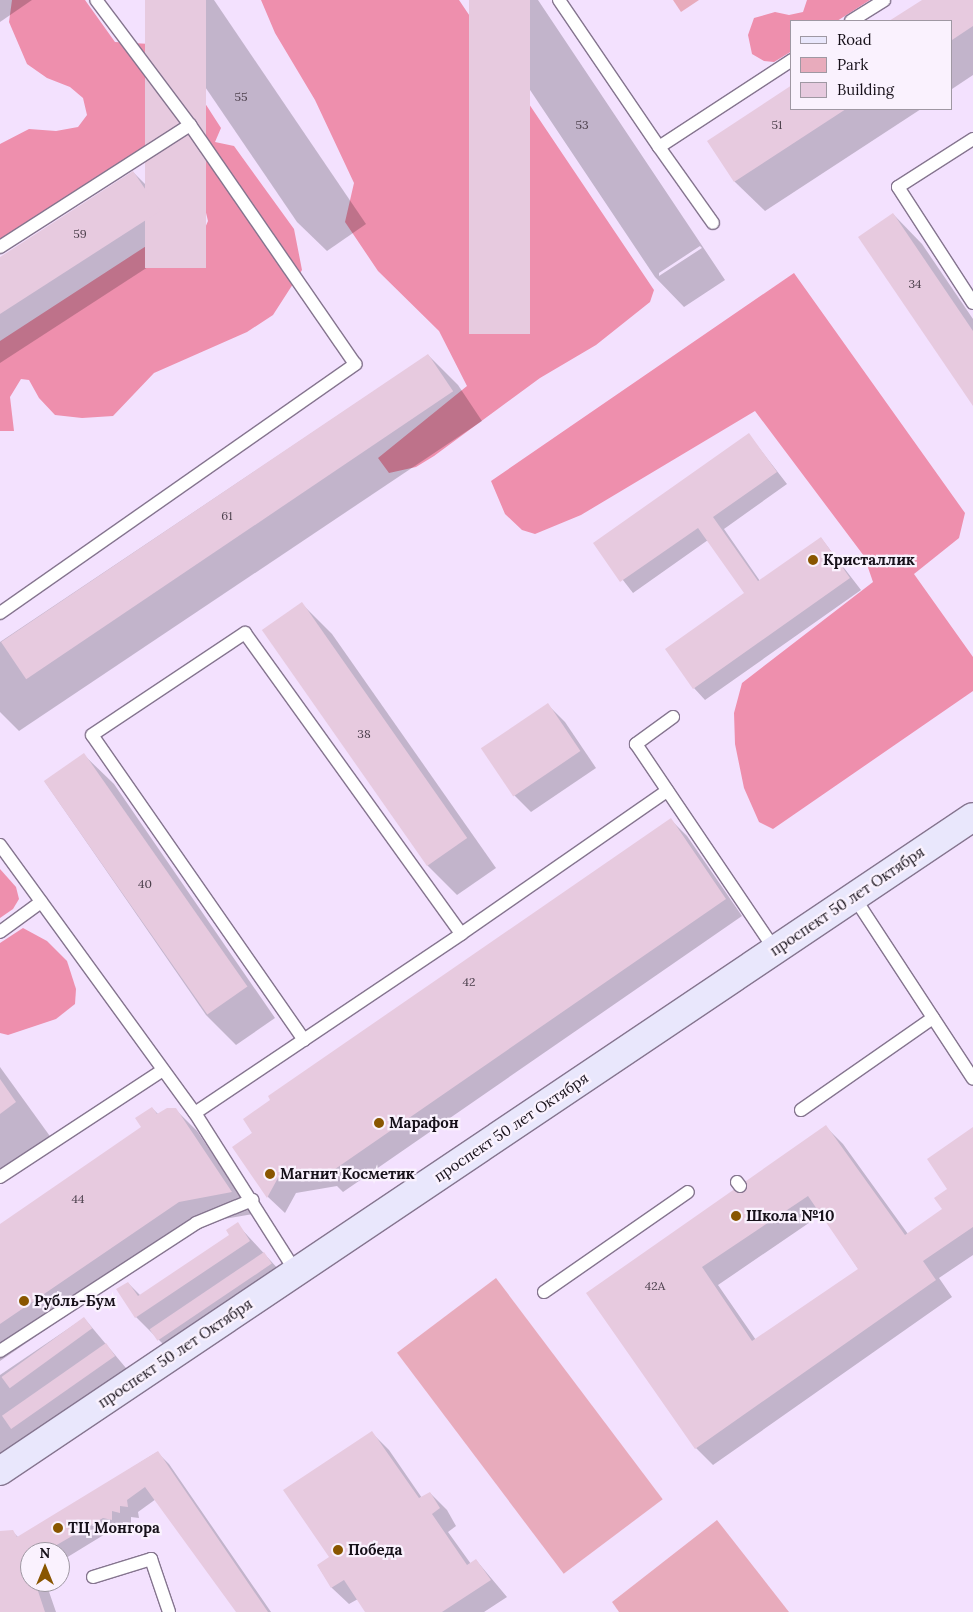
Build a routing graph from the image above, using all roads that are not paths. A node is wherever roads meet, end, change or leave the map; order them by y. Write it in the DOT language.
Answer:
graph roads {
  1 [pos="96,0"];
  2 [pos="559,0"];
  3 [pos="884,0"];
  4 [pos="853,20"];
  5 [pos="790,61"];
  6 [pos="190,125"];
  7 [pos="973,139"];
  8 [pos="659,147"];
  9 [pos="713,223"];
  10 [pos="0,247"];
  11 [pos="973,303"];
  12 [pos="0,613"];
  13 [pos="673,717"];
  14 [pos="667,791"];
  15 [pos="973,817"];
  16 [pos="0,845"];
  17 [pos="854,897"];
  18 [pos="41,902"];
  19 [pos="0,932"];
  20 [pos="461,934"];
  21 [pos="775,950"];
  22 [pos="933,1018"];
  23 [pos="304,1040"];
  24 [pos="163,1070"];
  25 [pos="973,1079"];
  26 [pos="802,1110"];
  27 [pos="195,1112"];
  28 [pos="0,1177"];
  29 [pos="688,1192"];
  30 [pos="252,1200"];
  31 [pos="296,1272"];
  32 [pos="544,1292"];
  33 [pos="0,1351"];
  34 [pos="0,1472"];
  35 [pos="93,1577"];
  36 [pos="169,1612"];
  1 -- 6 [label="lane"];
  2 -- 8 [label="lane"];
  3 -- 4 [label="lane"];
  5 -- 8 [label="lane"];
  6 -- 10 [label="lane"];
  6 -- 12 [label="lane"];
  7 -- 11 [label="lane"];
  8 -- 9 [label="lane"];
  13 -- 14 [label="lane"];
  14 -- 20 [label="lane"];
  14 -- 21 [label="lane"];
  15 -- 17 [label="street, проспект 50 лет Октября"];
  16 -- 18 [label="lane"];
  17 -- 21 [label="street, проспект 50 лет Октября"];
  17 -- 22 [label="lane"];
  18 -- 19 [label="lane"];
  18 -- 24 [label="lane"];
  20 -- 23 [label="lane"];
  20 -- 23 [label="lane"];
  21 -- 31 [label="street, проспект 50 лет Октября"];
  22 -- 25 [label="lane"];
  22 -- 26 [label="lane"];
  23 -- 27 [label="lane"];
  24 -- 27 [label="lane"];
  24 -- 28 [label="lane"];
  27 -- 30 [label="lane"];
  29 -- 32 [label="lane"];
  30 -- 31 [label="lane"];
  30 -- 33 [label="lane"];
  31 -- 34 [label="street, проспект 50 лет Октября"];
  35 -- 36 [label="lane"];
}
